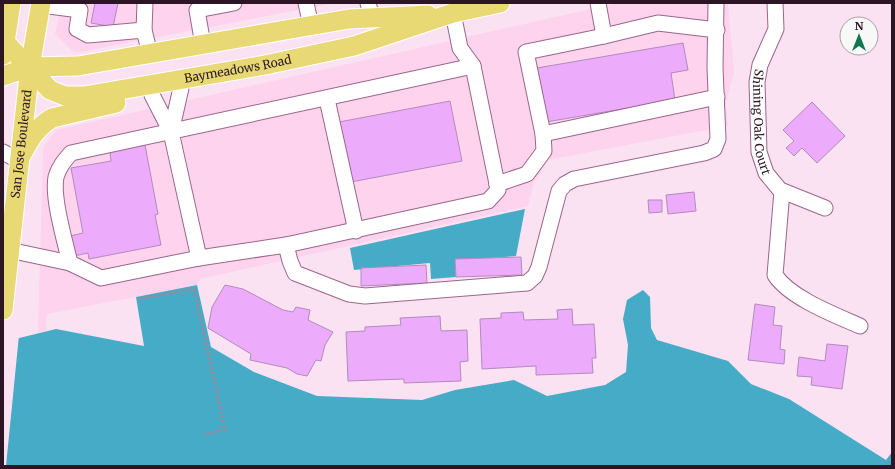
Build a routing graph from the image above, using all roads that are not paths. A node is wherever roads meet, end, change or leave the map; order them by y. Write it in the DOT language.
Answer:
graph roads {
  1 [pos="11,3"];
  2 [pos="145,3"];
  3 [pos="234,3"];
  4 [pos="306,3"];
  5 [pos="500,3"];
  6 [pos="598,3"];
  7 [pos="716,3"];
  8 [pos="775,3"];
  9 [pos="41,4"];
  10 [pos="481,5"];
  11 [pos="81,7"];
  12 [pos="370,10"];
  13 [pos="453,13"];
  14 [pos="311,26"];
  15 [pos="144,30"];
  16 [pos="717,30"];
  17 [pos="604,36"];
  18 [pos="203,45"];
  19 [pos="4,46"];
  20 [pos="150,54"];
  21 [pos="265,65"];
  22 [pos="30,66"];
  23 [pos="473,66"];
  24 [pos="3,76"];
  25 [pos="181,88"];
  26 [pos="152,95"];
  27 [pos="717,97"];
  28 [pos="327,99"];
  29 [pos="171,132"];
  30 [pos="543,134"];
  31 [pos="11,156"];
  32 [pos="497,184"];
  33 [pos="782,192"];
  34 [pos="825,208"];
  35 [pos="356,231"];
  36 [pos="286,245"];
  37 [pos="9,250"];
  38 [pos="199,258"];
  39 [pos="70,263"];
  40 [pos="3,310"];
  41 [pos="860,326"];
  1 -- 19 [label="main road"];
  2 -- 15 [label="street"];
  3 -- 18 [label="street"];
  4 -- 14 [label="street"];
  5 -- 10 [label="main road, Baymeadows Road"];
  6 -- 17 [label="street"];
  7 -- 16 [label="street"];
  8 -- 33 [label="street, Shining Oak Court"];
  9 -- 11 [label="street"];
  9 -- 22 [label="main road, San Jose Boulevard"];
  10 -- 13 [label="main road, Baymeadows Road"];
  11 -- 15 [label="street"];
  12 -- 13 [label="main road, Baymeadows Road"];
  12 -- 14 [label="main road, Baymeadows Road"];
  13 -- 21 [label="main road, Baymeadows Road"];
  13 -- 23 [label="street"];
  14 -- 18 [label="main road, Baymeadows Road"];
  15 -- 20 [label="street"];
  16 -- 17 [label="street"];
  16 -- 27 [label="street"];
  17 -- 30 [label="street"];
  18 -- 20 [label="main road, Baymeadows Road"];
  19 -- 22 [label="main road, Baymeadows Road"];
  20 -- 22 [label="main road, Baymeadows Road"];
  21 -- 22 [label="main road, Baymeadows Road"];
  21 -- 25 [label="main road"];
  22 -- 24 [label="main road, Baymeadows Road"];
  22 -- 31 [label="main road, San Jose Boulevard"];
  23 -- 28 [label="street"];
  23 -- 32 [label="street"];
  25 -- 26 [label="main road"];
  25 -- 29 [label="street"];
  26 -- 29 [label="street"];
  26 -- 31 [label="main road"];
  27 -- 30 [label="street"];
  27 -- 36 [label="street"];
  28 -- 29 [label="street"];
  28 -- 35 [label="street"];
  29 -- 38 [label="street"];
  29 -- 39 [label="street"];
  30 -- 32 [label="street"];
  31 -- 37 [label="main road, San Jose Boulevard"];
  32 -- 35 [label="street"];
  33 -- 34 [label="street, Shining Oak Court"];
  33 -- 41 [label="street"];
  35 -- 36 [label="street"];
  36 -- 38 [label="street"];
  37 -- 39 [label="street"];
  37 -- 40 [label="main road, San Jose Boulevard"];
  38 -- 39 [label="street"];
}
